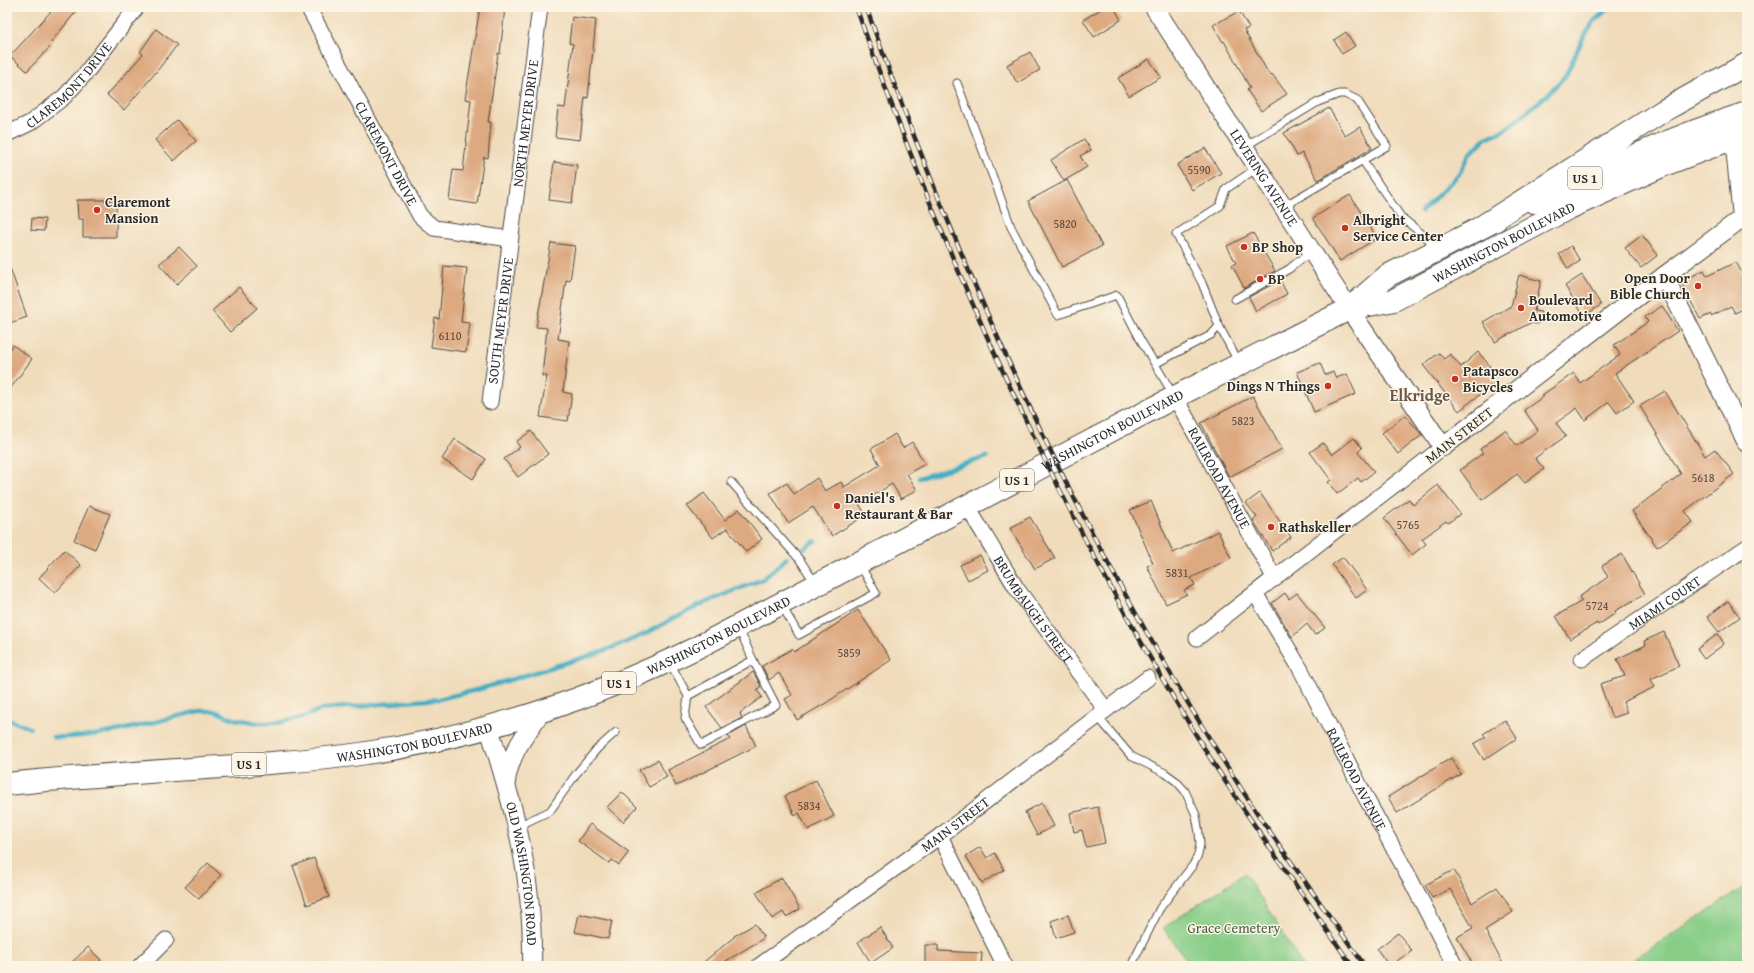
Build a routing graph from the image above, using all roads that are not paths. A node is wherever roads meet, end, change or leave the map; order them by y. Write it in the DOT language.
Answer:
graph roads {
  1 [pos="137,7"];
  2 [pos="308,7"];
  3 [pos="540,7"];
  4 [pos="1154,7"];
  5 [pos="1747,64"];
  6 [pos="957,84"];
  7 [pos="1747,113"];
  8 [pos="7,134"];
  9 [pos="1743,135"];
  10 [pos="1244,147"];
  11 [pos="1363,161"];
  12 [pos="1257,168"];
  13 [pos="1282,207"];
  14 [pos="1744,218"];
  15 [pos="1478,229"];
  16 [pos="510,239"];
  17 [pos="1439,249"];
  18 [pos="1311,251"];
  19 [pos="1664,276"];
  20 [pos="1235,299"];
  21 [pos="1349,309"];
  22 [pos="1219,326"];
  23 [pos="1155,364"];
  24 [pos="1240,364"];
  25 [pos="1175,397"];
  26 [pos="490,402"];
  27 [pos="1746,439"];
  28 [pos="1443,447"];
  29 [pos="731,482"];
  30 [pos="967,506"];
  31 [pos="1747,547"];
  32 [pos="859,563"];
  33 [pos="1275,579"];
  34 [pos="817,585"];
  35 [pos="1255,593"];
  36 [pos="781,604"];
  37 [pos="738,626"];
  38 [pos="1197,638"];
  39 [pos="1582,659"];
  40 [pos="753,660"];
  41 [pos="669,661"];
  42 [pos="1148,678"];
  43 [pos="688,696"];
  44 [pos="540,712"];
  45 [pos="1102,713"];
  46 [pos="489,728"];
  47 [pos="616,732"];
  48 [pos="506,782"];
  49 [pos="7,784"];
  50 [pos="518,826"];
  51 [pos="940,836"];
  52 [pos="166,940"];
  53 [pos="140,966"];
  54 [pos="532,966"];
  55 [pos="759,966"];
  56 [pos="1005,966"];
  57 [pos="1131,966"];
  58 [pos="1455,966"];
  1 -- 8 [label="street, CLAREMONT DRIVE"];
  2 -- 16 [label="street, CLAREMONT DRIVE"];
  3 -- 16 [label="street, NORTH MEYER DRIVE"];
  4 -- 10 [label="street, LEVERING AVENUE"];
  5 -- 15 [label="main road"];
  6 -- 23 [label="lane"];
  7 -- 15 [label="main road, WASHINGTON BOULEVARD / US 1"];
  9 -- 14 [label="street, MAIN STREET"];
  9 -- 21 [label="main road, WASHINGTON BOULEVARD / US 1"];
  10 -- 11 [label="lane"];
  10 -- 12 [label="street, LEVERING AVENUE"];
  11 -- 13 [label="lane"];
  11 -- 17 [label="lane"];
  12 -- 13 [label="street, LEVERING AVENUE"];
  12 -- 22 [label="lane"];
  13 -- 18 [label="street, LEVERING AVENUE"];
  14 -- 19 [label="street, MAIN STREET"];
  15 -- 17 [label="main road, WASHINGTON BOULEVARD / US 1"];
  16 -- 26 [label="street, SOUTH MEYER DRIVE"];
  17 -- 21 [label="main road, WASHINGTON BOULEVARD / US 1"];
  18 -- 20 [label="lane"];
  18 -- 21 [label="street, LEVERING AVENUE"];
  19 -- 27 [label="street"];
  19 -- 28 [label="street, MAIN STREET"];
  21 -- 24 [label="main road, WASHINGTON BOULEVARD / US 1"];
  21 -- 28 [label="street, LEVERING AVENUE"];
  22 -- 23 [label="lane"];
  22 -- 24 [label="lane"];
  23 -- 25 [label="lane"];
  24 -- 25 [label="main road, WASHINGTON BOULEVARD / US 1"];
  25 -- 30 [label="main road, WASHINGTON BOULEVARD / US 1"];
  25 -- 33 [label="street, RAILROAD AVENUE"];
  28 -- 33 [label="street, MAIN STREET"];
  29 -- 34 [label="lane"];
  30 -- 32 [label="main road, WASHINGTON BOULEVARD / US 1"];
  30 -- 45 [label="street, BRUMBAUGH STREET"];
  31 -- 39 [label="street, MIAMI COURT"];
  32 -- 34 [label="main road, WASHINGTON BOULEVARD / US 1"];
  32 -- 36 [label="lane"];
  33 -- 35 [label="street, MAIN STREET"];
  34 -- 36 [label="main road, WASHINGTON BOULEVARD / US 1"];
  35 -- 38 [label="street, MAIN STREET"];
  35 -- 58 [label="street, RAILROAD AVENUE"];
  36 -- 37 [label="main road, WASHINGTON BOULEVARD / US 1"];
  37 -- 40 [label="lane"];
  37 -- 41 [label="main road, WASHINGTON BOULEVARD / US 1"];
  40 -- 43 [label="lane"];
  40 -- 43 [label="lane"];
  41 -- 43 [label="lane"];
  41 -- 44 [label="main road, WASHINGTON BOULEVARD / US 1"];
  42 -- 45 [label="street, MAIN STREET"];
  44 -- 46 [label="main road, WASHINGTON BOULEVARD / US 1"];
  44 -- 48 [label="street, OLD WASHINGTON ROAD"];
  45 -- 51 [label="street, MAIN STREET"];
  45 -- 57 [label="lane"];
  46 -- 48 [label="street, OLD WASHINGTON ROAD"];
  46 -- 49 [label="main road, WASHINGTON BOULEVARD / US 1"];
  47 -- 50 [label="lane"];
  48 -- 50 [label="street, OLD WASHINGTON ROAD"];
  50 -- 54 [label="street, OLD WASHINGTON ROAD"];
  51 -- 55 [label="street, MAIN STREET"];
  51 -- 56 [label="street"];
  52 -- 53 [label="street"];
}
